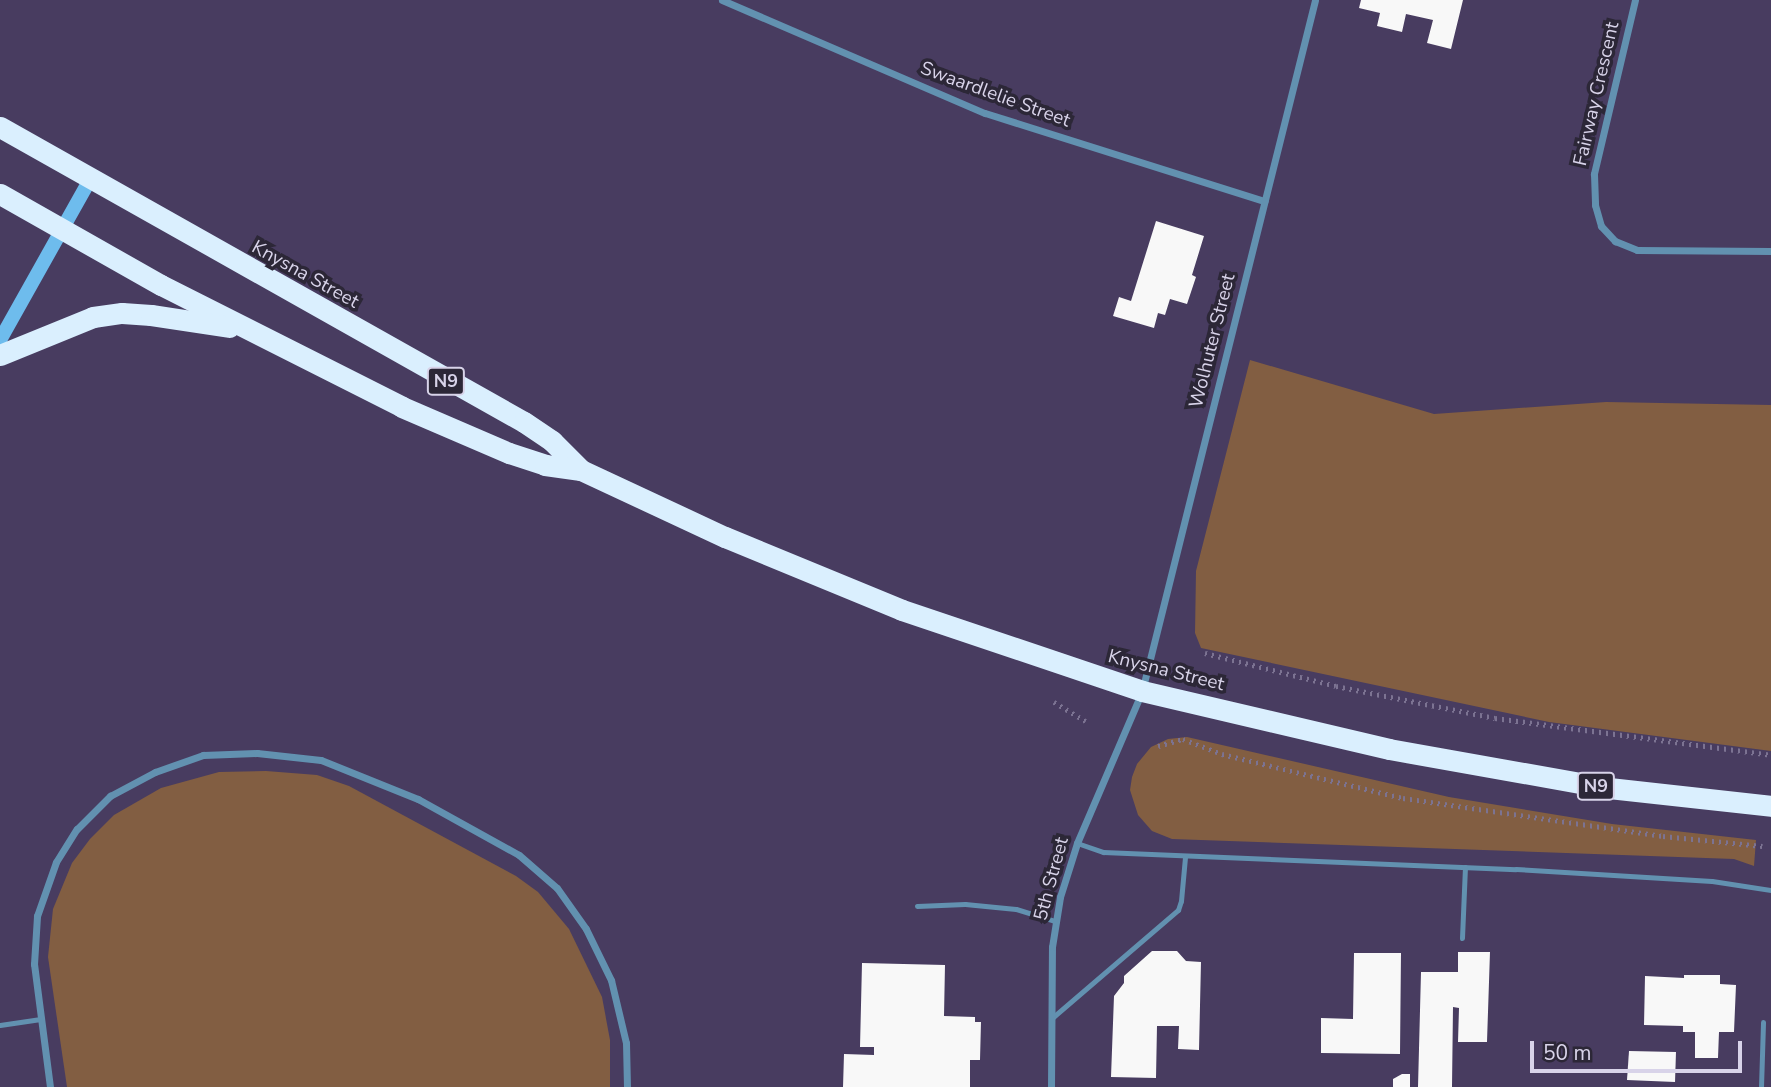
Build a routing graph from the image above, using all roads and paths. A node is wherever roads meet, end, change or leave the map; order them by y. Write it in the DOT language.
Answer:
graph roads {
  1 [pos="722,0"];
  2 [pos="1315,0"];
  3 [pos="1635,0"];
  4 [pos="0,127"];
  5 [pos="91,178"];
  6 [pos="0,194"];
  7 [pos="1264,201"];
  8 [pos="62,231"];
  9 [pos="1771,251"];
  10 [pos="252,332"];
  11 [pos="0,340"];
  12 [pos="0,355"];
  13 [pos="581,470"];
  14 [pos="1205,653"];
  15 [pos="1142,691"];
  16 [pos="1054,702"];
  17 [pos="1086,721"];
  18 [pos="1158,746"];
  19 [pos="1771,755"];
  20 [pos="1771,806"];
  21 [pos="1077,843"];
  22 [pos="1762,845"];
  23 [pos="1185,858"];
  24 [pos="1465,867"];
  25 [pos="1771,890"];
  26 [pos="917,906"];
  27 [pos="1055,921"];
  28 [pos="1462,938"];
  29 [pos="1052,1018"];
  30 [pos="41,1019"];
  31 [pos="1763,1022"];
  32 [pos="0,1025"];
  33 [pos="50,1087"];
  34 [pos="626,1087"];
  35 [pos="1051,1087"];
  36 [pos="1761,1087"];
  1 -- 7 [label="street, Swaardlelie Street"];
  2 -- 7 [label="street, Wolhuter Street"];
  3 -- 9 [label="street, Fairway Crescent"];
  4 -- 5 [label="highway, Knysna Street / N9"];
  5 -- 8 [label="street"];
  5 -- 13 [label="highway, Knysna Street / N9"];
  6 -- 8 [label="highway, Knysna Street / N9"];
  7 -- 15 [label="street, Wolhuter Street"];
  8 -- 10 [label="highway, Knysna Street / N9"];
  8 -- 11 [label="street"];
  10 -- 12 [label="highway"];
  10 -- 13 [label="highway, Knysna Street / N9"];
  13 -- 15 [label="highway, Knysna Street / N9"];
  14 -- 19 [label="path"];
  15 -- 20 [label="highway, Knysna Street / N9"];
  15 -- 21 [label="street, 5th Street"];
  16 -- 17 [label="path"];
  18 -- 22 [label="path"];
  21 -- 23 [label="lane"];
  21 -- 27 [label="street, 5th Street"];
  23 -- 24 [label="lane"];
  23 -- 29 [label="lane"];
  24 -- 25 [label="lane"];
  24 -- 28 [label="lane"];
  26 -- 27 [label="lane"];
  27 -- 29 [label="street, 5th Street"];
  29 -- 35 [label="street, 5th Street"];
  30 -- 32 [label="lane"];
  30 -- 33 [label="street"];
  30 -- 34 [label="street"];
  31 -- 36 [label="lane"];
}
